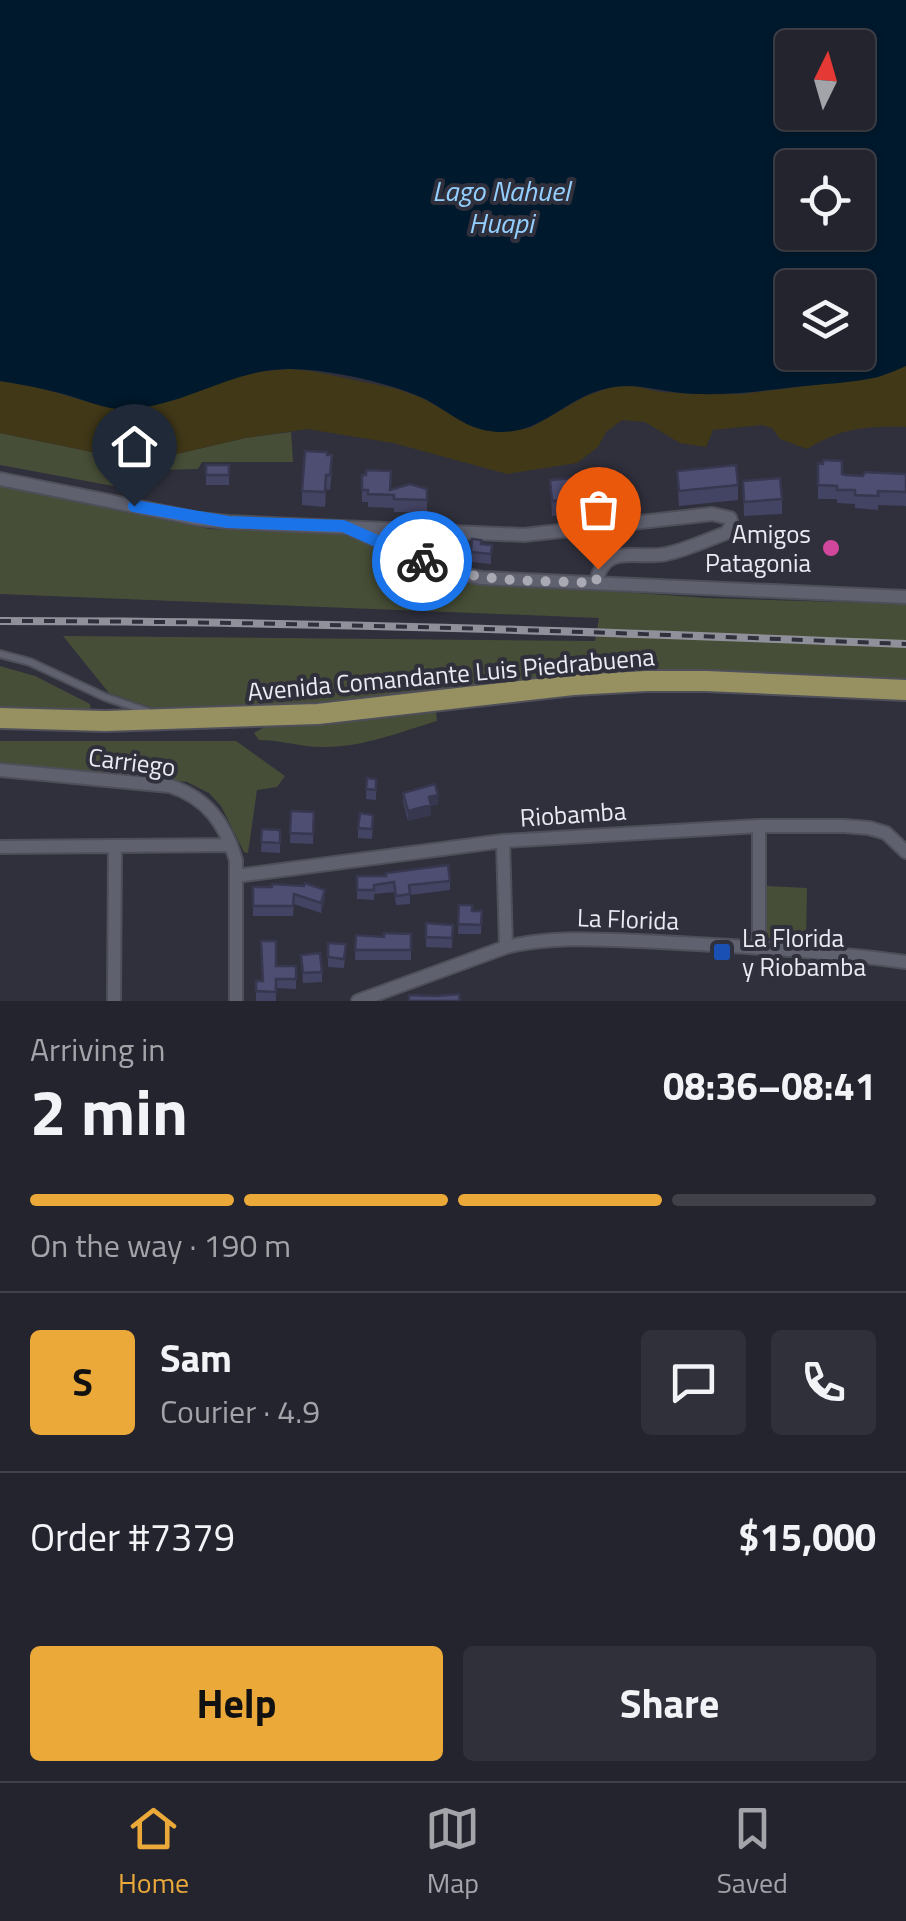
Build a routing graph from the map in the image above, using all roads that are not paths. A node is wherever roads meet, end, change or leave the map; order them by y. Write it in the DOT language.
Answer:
graph roads {
  1 [pos="0,480"];
  2 [pos="343,526"];
  3 [pos="596,583"];
  4 [pos="906,596"];
  5 [pos="0,654"];
  6 [pos="906,690"];
  7 [pos="104,697"];
  8 [pos="0,718"];
  9 [pos="168,720"];
  10 [pos="104,721"];
  11 [pos="0,770"];
  12 [pos="759,826"];
  13 [pos="504,841"];
  14 [pos="231,845"];
  15 [pos="0,847"];
  16 [pos="115,847"];
  17 [pos="906,852"];
  18 [pos="236,876"];
  19 [pos="759,946"];
  20 [pos="506,947"];
  21 [pos="906,962"];
  22 [pos="114,1001"];
  23 [pos="236,1001"];
  24 [pos="358,1001"];
  1 -- 2 [label="street"];
  2 -- 3 [label="street"];
  2 -- 3 [label="street"];
  3 -- 4 [label="street"];
  5 -- 7 [label="lane"];
  6 -- 9 [label="main road, Avenida Comandante Luis Piedrabuena"];
  7 -- 9 [label="lane"];
  7 -- 10 [label="lane"];
  8 -- 10 [label="main road, Avenida Comandante Luis Piedrabuena"];
  9 -- 10 [label="main road, Avenida Comandante Luis Piedrabuena"];
  11 -- 14 [label="street, Carriego"];
  12 -- 13 [label="street, Riobamba"];
  12 -- 17 [label="street, Riobamba"];
  12 -- 19 [label="street"];
  13 -- 18 [label="street, Riobamba"];
  13 -- 20 [label="street"];
  14 -- 16 [label="street"];
  14 -- 18 [label="street"];
  15 -- 16 [label="street"];
  16 -- 22 [label="street"];
  18 -- 23 [label="street"];
  19 -- 20 [label="street, La Florida"];
  19 -- 21 [label="street, La Florida"];
  20 -- 24 [label="street, La Florida"];
}
